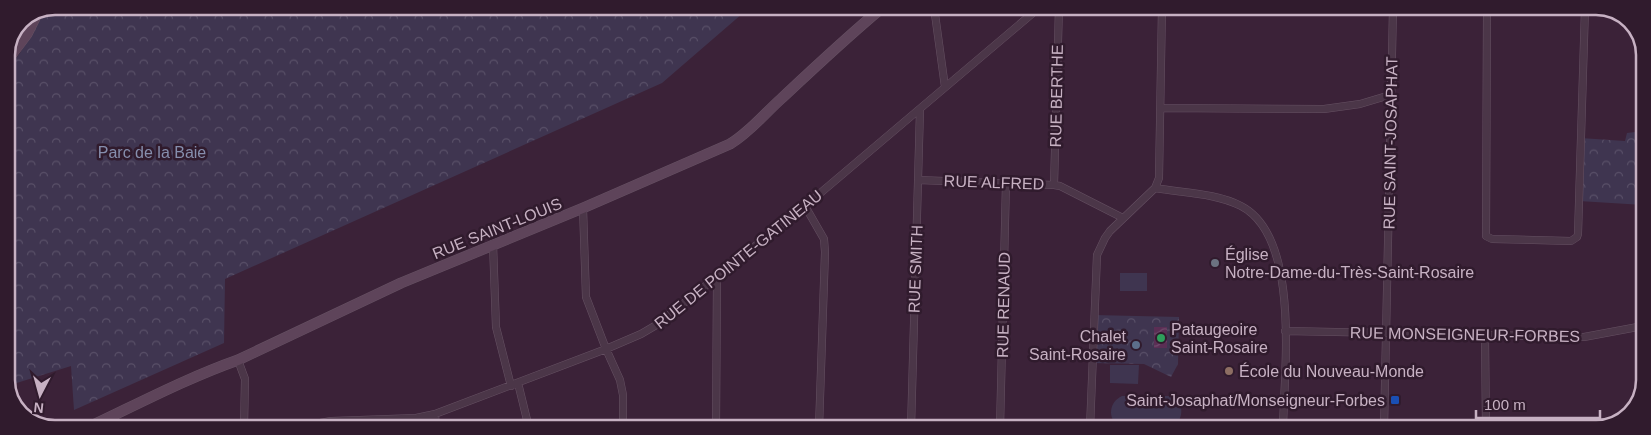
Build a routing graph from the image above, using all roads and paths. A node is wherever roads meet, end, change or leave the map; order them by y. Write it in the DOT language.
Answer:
graph roads {
  1 [pos="874,15"];
  2 [pos="935,15"];
  3 [pos="1030,15"];
  4 [pos="1059,15"];
  5 [pos="1162,15"];
  6 [pos="1393,15"];
  7 [pos="1487,15"];
  8 [pos="1585,15"];
  9 [pos="33,22"];
  10 [pos="16,49"];
  11 [pos="945,87"];
  12 [pos="1390,95"];
  13 [pos="1161,108"];
  14 [pos="920,110"];
  15 [pos="918,180"];
  16 [pos="1006,183"];
  17 [pos="1054,184"];
  18 [pos="1156,188"];
  19 [pos="805,206"];
  20 [pos="583,208"];
  21 [pos="1123,218"];
  22 [pos="493,244"];
  23 [pos="717,277"];
  24 [pos="1636,327"];
  25 [pos="1285,330"];
  26 [pos="1385,333"];
  27 [pos="1485,335"];
  28 [pos="606,349"];
  29 [pos="238,360"];
  30 [pos="514,385"];
  31 [pos="435,414"];
  32 [pos="104,420"];
  33 [pos="244,420"];
  34 [pos="391,420"];
  35 [pos="435,420"];
  36 [pos="527,420"];
  37 [pos="623,420"];
  38 [pos="716,420"];
  39 [pos="819,420"];
  40 [pos="911,420"];
  41 [pos="1000,420"];
  42 [pos="1090,420"];
  43 [pos="1283,420"];
  44 [pos="1384,420"];
  45 [pos="1486,420"];
  1 -- 20 [label="street, RUE SAINT-LOUIS"];
  2 -- 11 [label="street"];
  3 -- 11 [label="street, RUE DE POINTE-GATINEAU"];
  4 -- 17 [label="street, RUE BERTHE"];
  5 -- 13 [label="street"];
  6 -- 12 [label="street, RUE SAINT-JOSAPHAT"];
  7 -- 8 [label="street"];
  9 -- 10 [label="street"];
  11 -- 14 [label="street, RUE DE POINTE-GATINEAU"];
  12 -- 13 [label="street"];
  12 -- 26 [label="street, RUE SAINT-JOSAPHAT"];
  13 -- 18 [label="street"];
  14 -- 15 [label="street, RUE SMITH"];
  14 -- 19 [label="street, RUE DE POINTE-GATINEAU"];
  15 -- 16 [label="street, RUE ALFRED"];
  15 -- 40 [label="street, RUE SMITH"];
  16 -- 17 [label="street, RUE ALFRED"];
  16 -- 41 [label="street, RUE RENAUD"];
  17 -- 21 [label="street, RUE ALFRED"];
  18 -- 21 [label="street"];
  18 -- 25 [label="street"];
  19 -- 23 [label="street, RUE DE POINTE-GATINEAU"];
  19 -- 39 [label="street"];
  20 -- 22 [label="street, RUE SAINT-LOUIS"];
  20 -- 28 [label="street"];
  21 -- 42 [label="street"];
  22 -- 29 [label="street, RUE SAINT-LOUIS"];
  22 -- 30 [label="street"];
  23 -- 28 [label="street, RUE DE POINTE-GATINEAU"];
  23 -- 38 [label="street"];
  24 -- 27 [label="street, RUE MONSEIGNEUR-FORBES"];
  25 -- 26 [label="street, RUE MONSEIGNEUR-FORBES"];
  25 -- 43 [label="street"];
  26 -- 27 [label="street, RUE MONSEIGNEUR-FORBES"];
  26 -- 44 [label="street, RUE SAINT-JOSAPHAT"];
  27 -- 45 [label="street"];
  28 -- 30 [label="street, RUE DE POINTE-GATINEAU"];
  28 -- 37 [label="street"];
  29 -- 32 [label="street, RUE SAINT-LOUIS"];
  29 -- 33 [label="street"];
  30 -- 31 [label="street, RUE DE POINTE-GATINEAU"];
  30 -- 36 [label="street"];
  31 -- 34 [label="street, RUE DE POINTE-GATINEAU"];
  31 -- 35 [label="street"];
}
